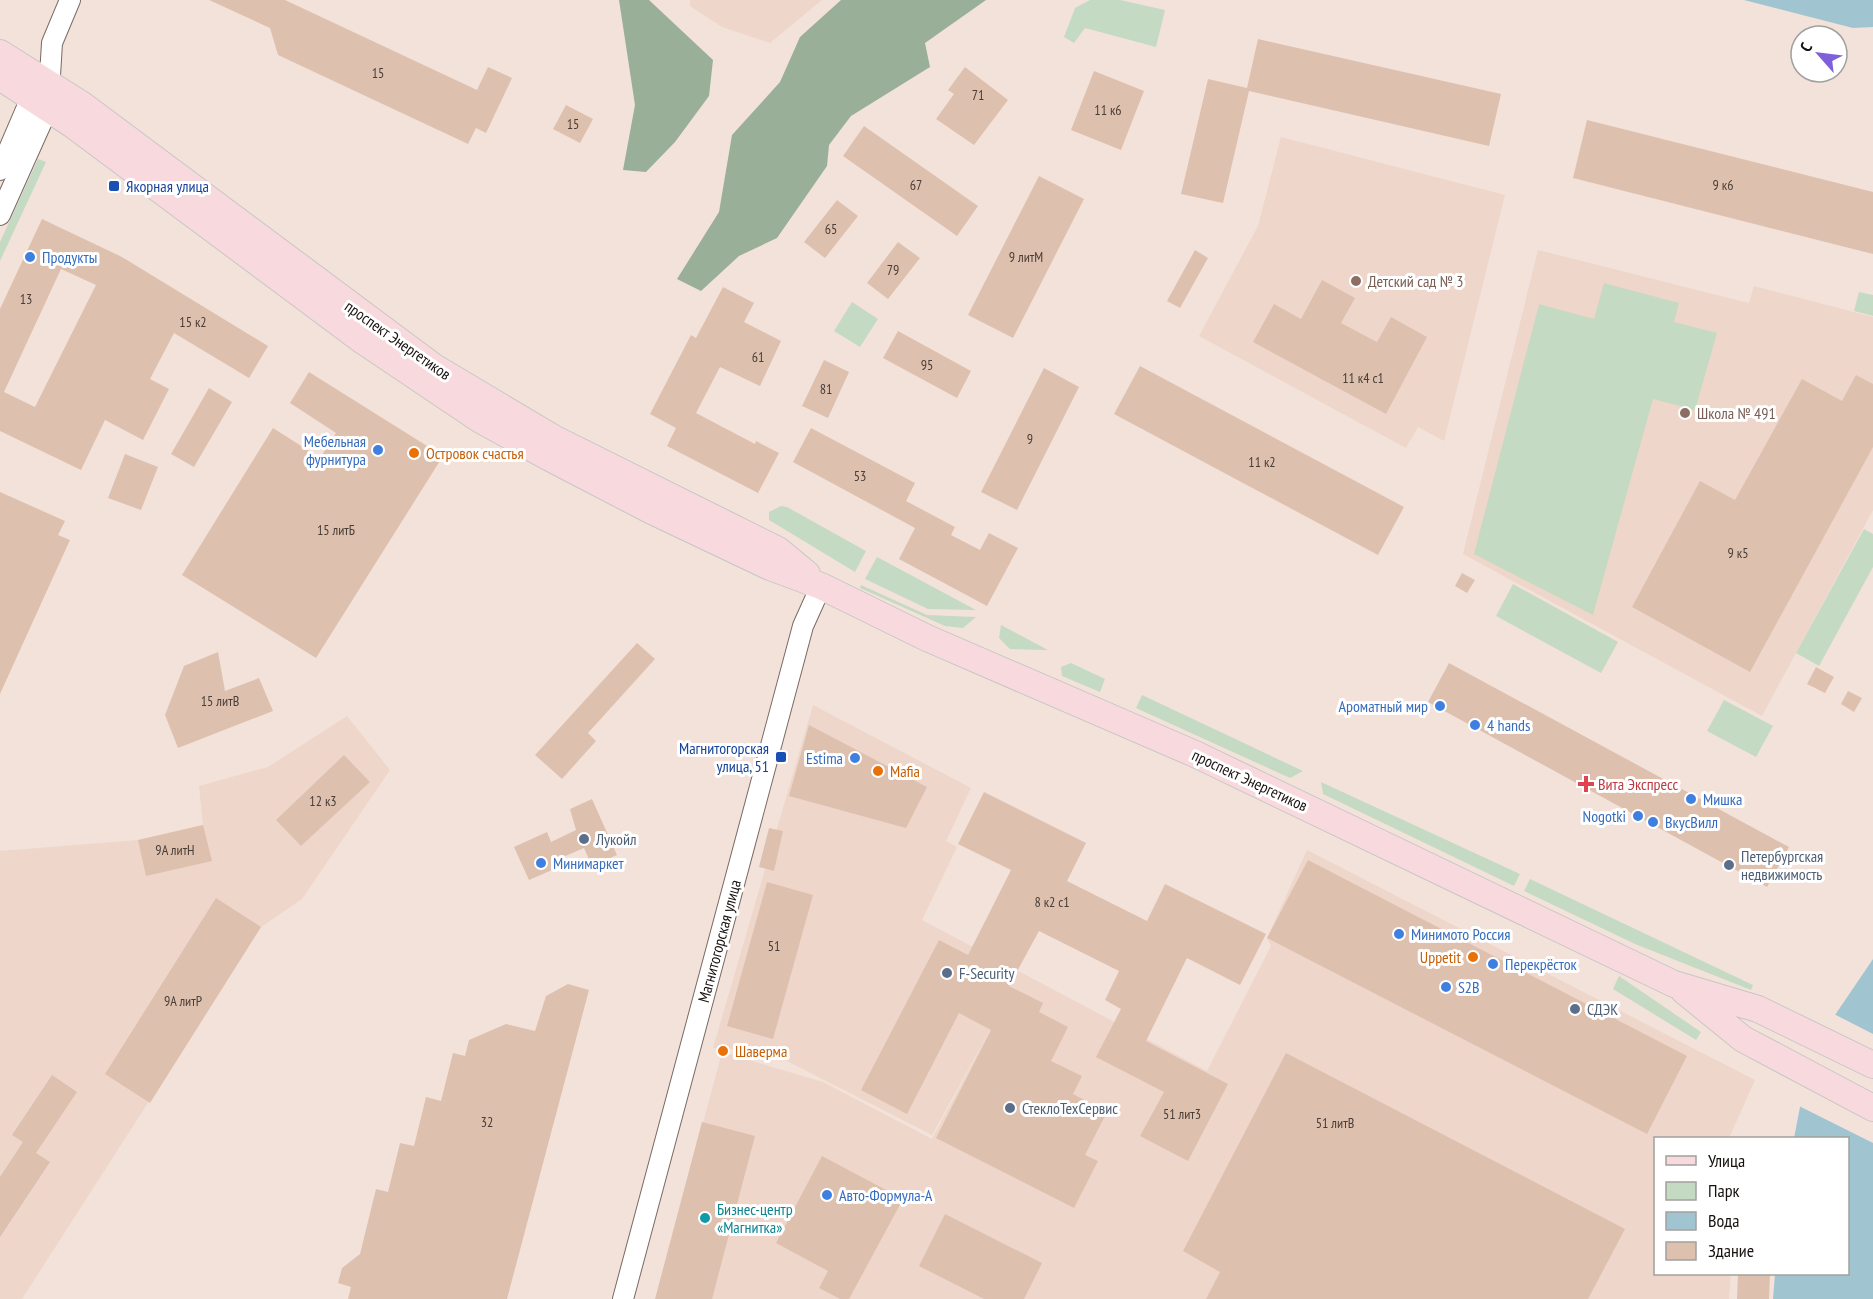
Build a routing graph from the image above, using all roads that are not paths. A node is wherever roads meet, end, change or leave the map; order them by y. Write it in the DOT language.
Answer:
graph roads {
  1 [pos="70,0"];
  2 [pos="0,53"];
  3 [pos="0,77"];
  4 [pos="42,96"];
  5 [pos="0,170"];
  6 [pos="0,215"];
  7 [pos="821,586"];
  8 [pos="1674,984"];
  9 [pos="1873,1065"];
  10 [pos="1873,1108"];
  11 [pos="623,1299"];
  1 -- 4 [label="street"];
  2 -- 4 [label="main road, проспект Энергетиков"];
  3 -- 4 [label="main road, проспект Энергетиков"];
  4 -- 5 [label="street"];
  4 -- 6 [label="street"];
  4 -- 7 [label="main road, проспект Энергетиков"];
  7 -- 8 [label="main road, проспект Энергетиков"];
  7 -- 11 [label="street, Магнитогорская улица"];
  8 -- 9 [label="main road, проспект Энергетиков"];
  8 -- 10 [label="main road, проспект Энергетиков"];
}
